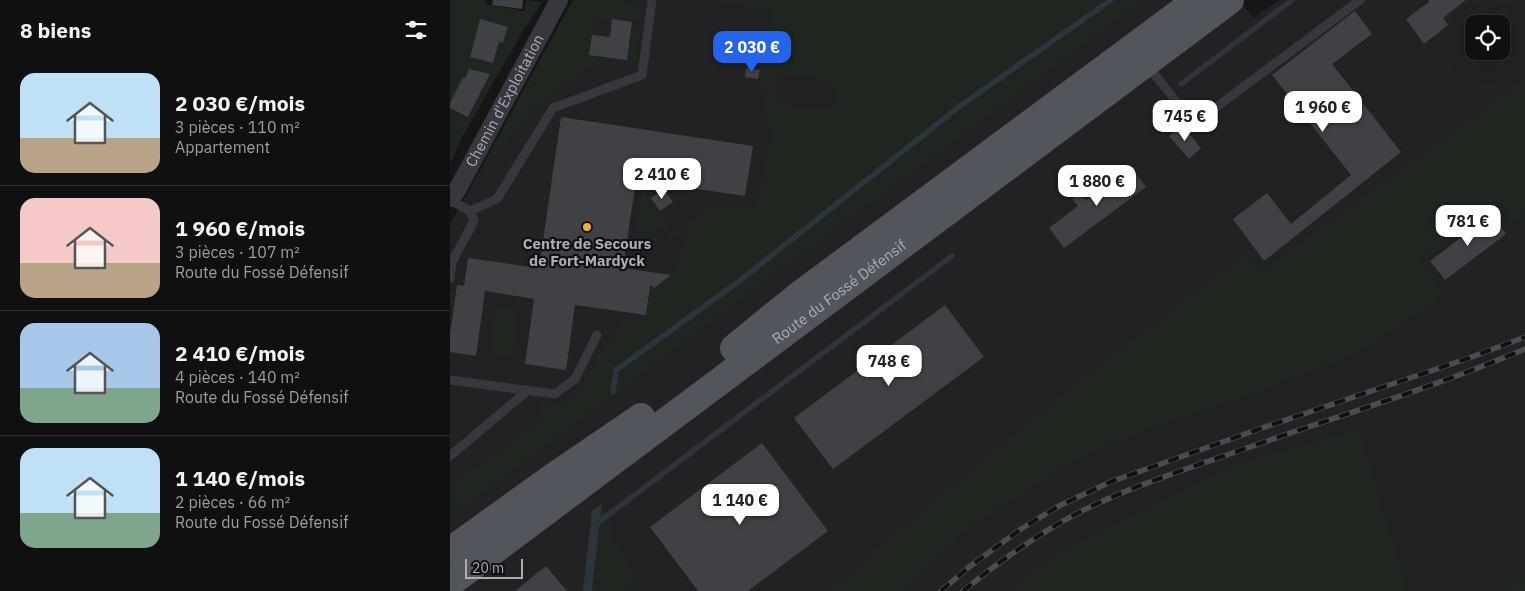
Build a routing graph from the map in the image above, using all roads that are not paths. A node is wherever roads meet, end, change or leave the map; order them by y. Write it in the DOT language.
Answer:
graph roads {
  1 [pos="559,0"];
  2 [pos="652,0"];
  3 [pos="1197,0"];
  4 [pos="1230,0"];
  5 [pos="1360,0"];
  6 [pos="1139,55"];
  7 [pos="452,197"];
  8 [pos="470,211"];
  9 [pos="450,278"];
  10 [pos="597,334"];
  11 [pos="450,380"];
  12 [pos="527,391"];
  13 [pos="450,456"];
  14 [pos="450,551"];
  15 [pos="450,583"];
  1 -- 7 [label="street, Chemin d'Exploitation"];
  2 -- 8 [label="lane"];
  3 -- 6 [label="main road, Route du Fossé Défensif"];
  4 -- 6 [label="main road, Route du Fossé Défensif"];
  5 -- 6 [label="lane"];
  6 -- 14 [label="main road, Route du Fossé Défensif"];
  6 -- 15 [label="main road, Route du Fossé Défensif"];
  7 -- 8 [label="lane"];
  8 -- 9 [label="lane"];
  10 -- 12 [label="lane"];
  11 -- 12 [label="lane"];
  12 -- 13 [label="lane"];
}
